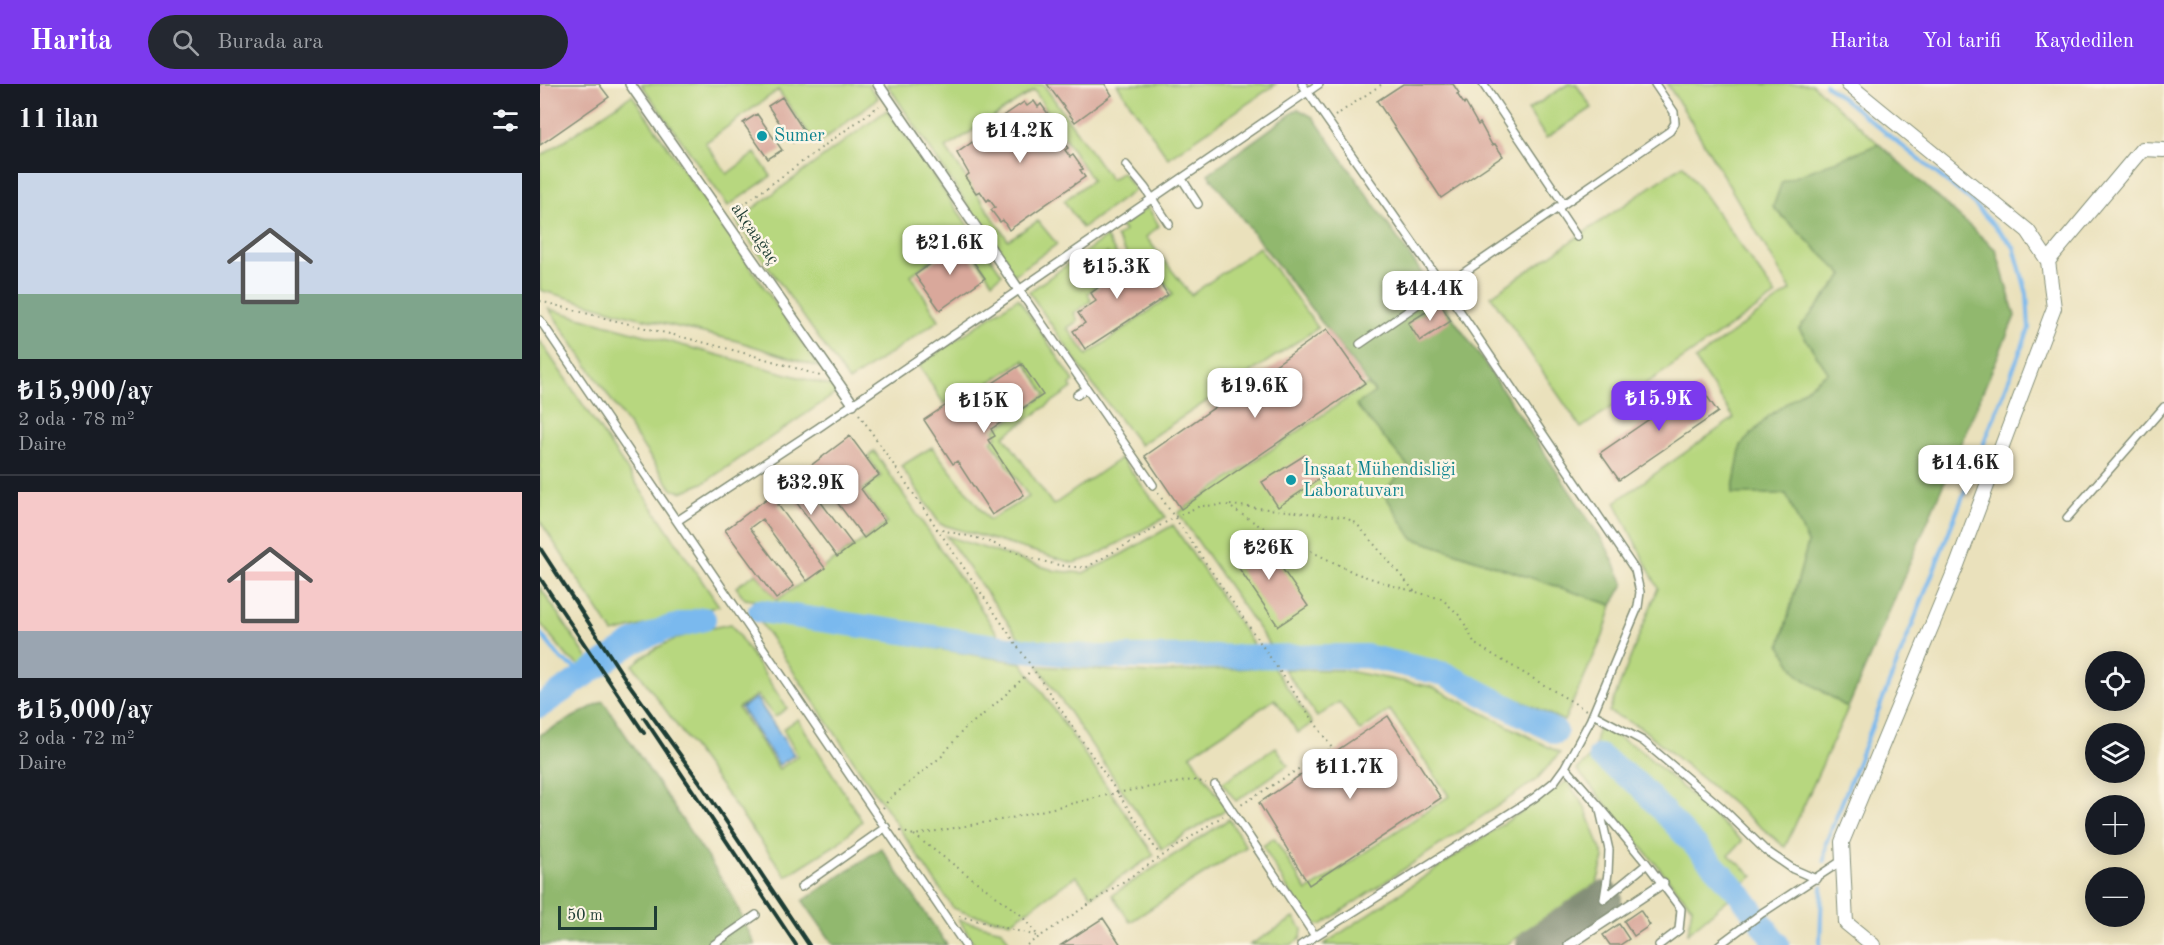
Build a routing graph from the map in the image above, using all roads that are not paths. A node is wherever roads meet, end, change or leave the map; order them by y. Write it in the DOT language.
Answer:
graph roads {
  1 [pos="630,84"];
  2 [pos="878,84"];
  3 [pos="1302,84"];
  4 [pos="1319,84"];
  5 [pos="1483,84"];
  6 [pos="1654,84"];
  7 [pos="1848,84"];
  8 [pos="1308,92"];
  9 [pos="2164,150"];
  10 [pos="1126,165"];
  11 [pos="1182,179"];
  12 [pos="1152,199"];
  13 [pos="1198,204"];
  14 [pos="1560,205"];
  15 [pos="1169,224"];
  16 [pos="1577,237"];
  17 [pos="2048,261"];
  18 [pos="1443,286"];
  19 [pos="1019,290"];
  20 [pos="540,320"];
  21 [pos="1360,344"];
  22 [pos="1086,388"];
  23 [pos="1077,395"];
  24 [pos="853,404"];
  25 [pos="2164,407"];
  26 [pos="1153,485"];
  27 [pos="2067,518"];
  28 [pos="677,521"];
  29 [pos="1593,714"];
  30 [pos="1565,767"];
  31 [pos="1215,785"];
  32 [pos="1599,806"];
  33 [pos="886,827"];
  34 [pos="1843,860"];
  35 [pos="1647,864"];
  36 [pos="1816,879"];
  37 [pos="1663,883"];
  38 [pos="801,886"];
  39 [pos="756,915"];
  40 [pos="1315,936"];
  41 [pos="1728,942"];
  42 [pos="713,945"];
  43 [pos="965,945"];
  44 [pos="1301,945"];
  45 [pos="1569,945"];
  46 [pos="1659,945"];
  47 [pos="1719,945"];
  48 [pos="1873,945"];
  1 -- 24 [label="street, akçaağaç"];
  2 -- 19 [label="street"];
  3 -- 8 [label="lane"];
  4 -- 8 [label="lane"];
  5 -- 14 [label="lane"];
  6 -- 14 [label="lane"];
  7 -- 17 [label="street"];
  8 -- 11 [label="lane"];
  8 -- 18 [label="lane"];
  9 -- 17 [label="street"];
  10 -- 12 [label="lane"];
  11 -- 12 [label="lane"];
  11 -- 13 [label="lane"];
  12 -- 15 [label="lane"];
  12 -- 19 [label="lane"];
  14 -- 16 [label="lane"];
  14 -- 18 [label="lane"];
  17 -- 34 [label="street"];
  18 -- 21 [label="lane"];
  18 -- 29 [label="lane"];
  19 -- 22 [label="lane"];
  19 -- 24 [label="lane"];
  20 -- 28 [label="lane"];
  22 -- 23 [label="lane"];
  22 -- 26 [label="lane"];
  24 -- 28 [label="lane"];
  25 -- 27 [label="lane"];
  28 -- 33 [label="lane"];
  29 -- 30 [label="lane"];
  29 -- 36 [label="lane"];
  30 -- 32 [label="lane"];
  30 -- 40 [label="lane"];
  31 -- 40 [label="lane"];
  32 -- 35 [label="lane"];
  32 -- 35 [label="lane"];
  33 -- 38 [label="lane"];
  33 -- 43 [label="lane"];
  34 -- 36 [label="lane"];
  34 -- 48 [label="street"];
  35 -- 37 [label="lane"];
  36 -- 41 [label="lane"];
  37 -- 45 [label="street"];
  37 -- 46 [label="lane"];
  39 -- 42 [label="lane"];
  40 -- 44 [label="lane"];
  41 -- 47 [label="lane"];
}
